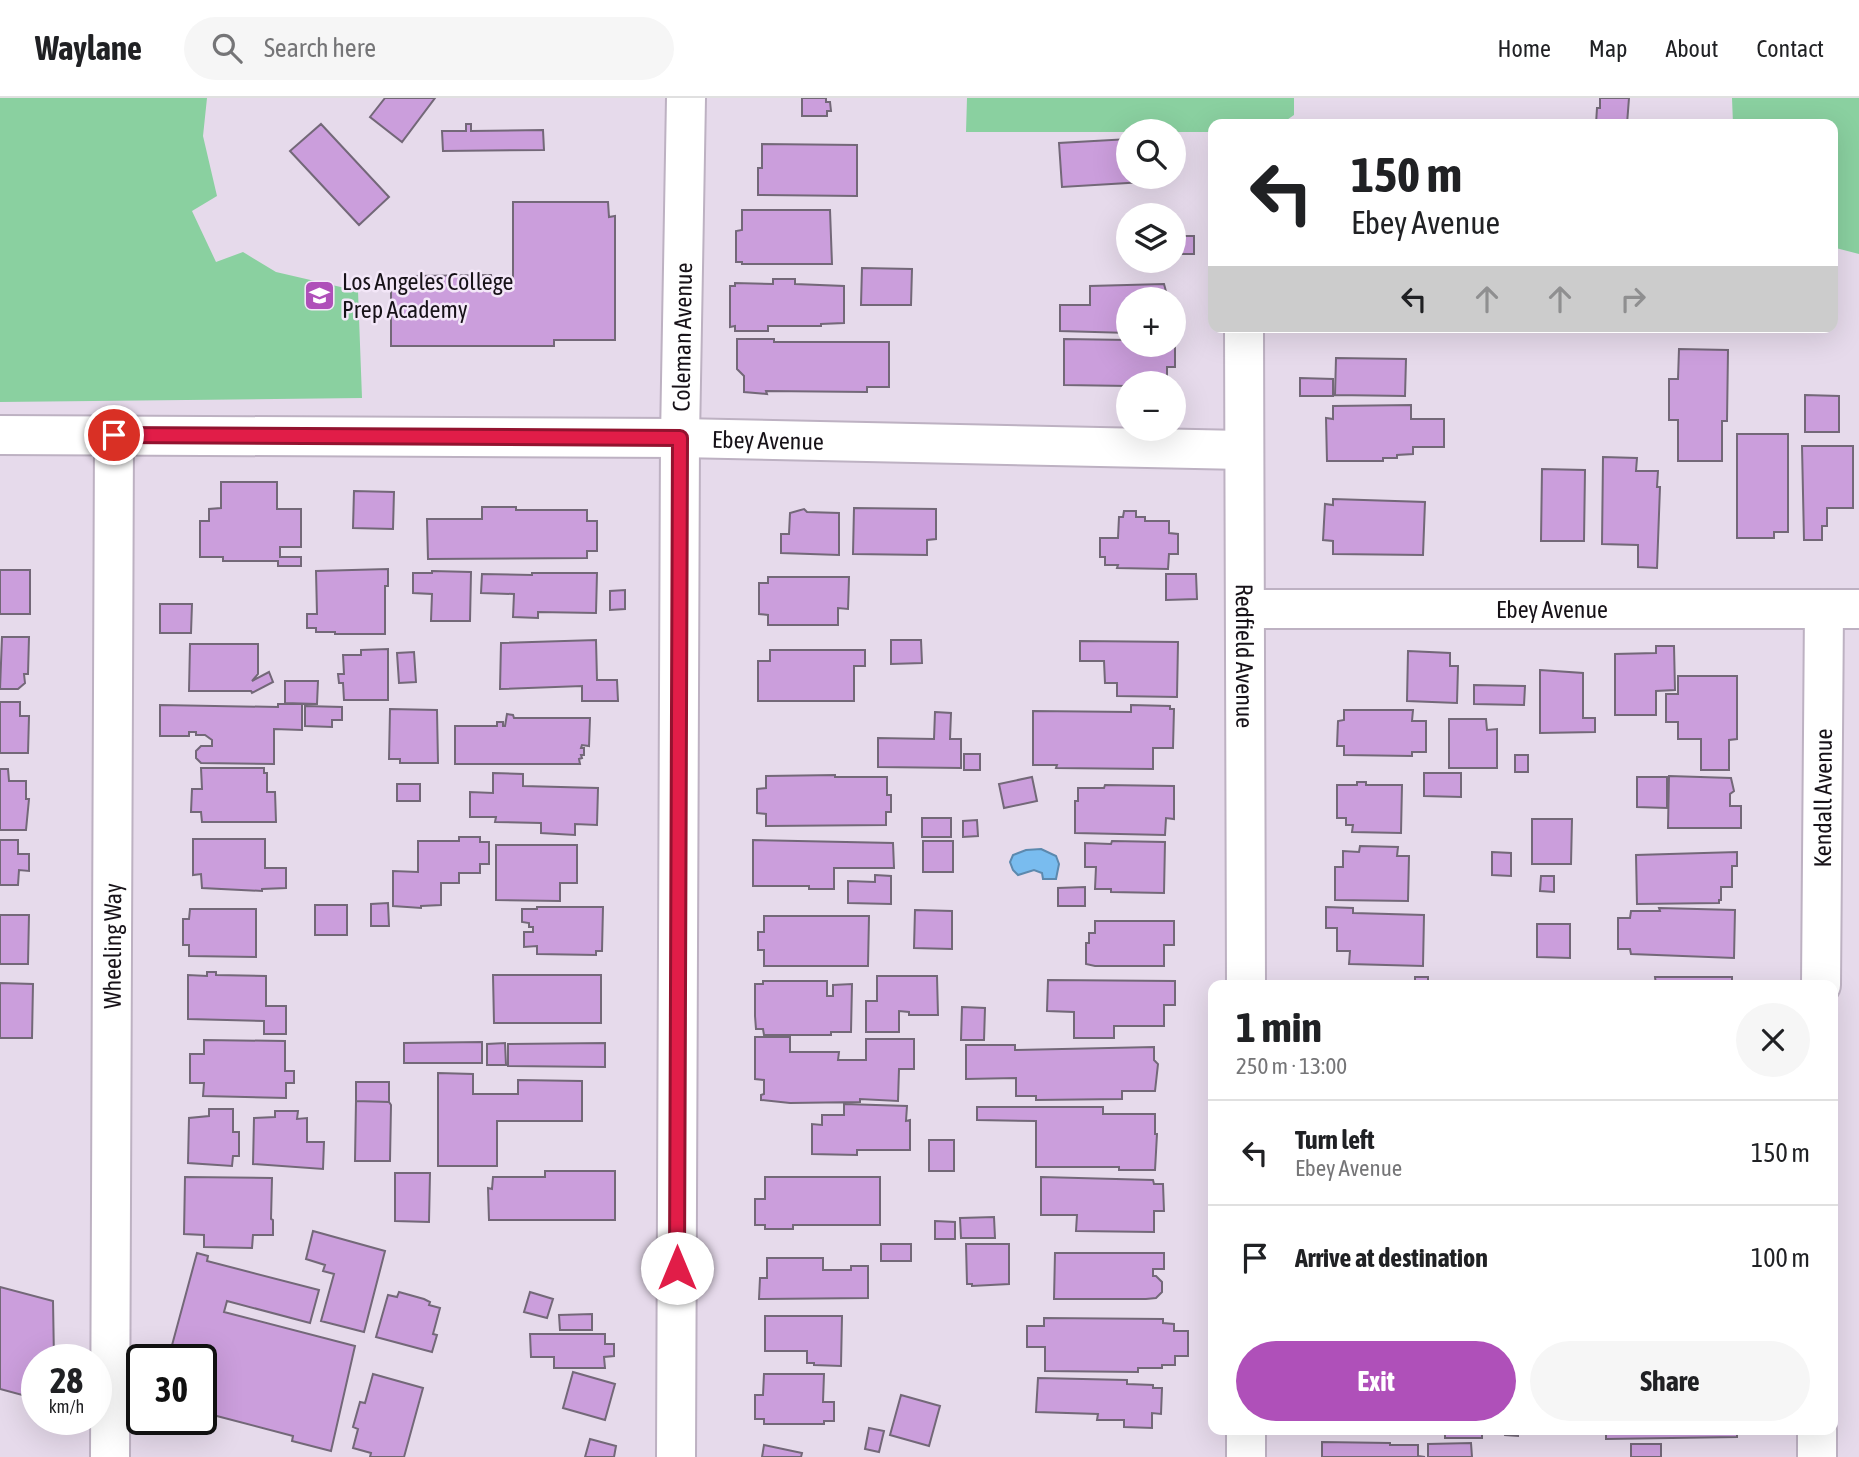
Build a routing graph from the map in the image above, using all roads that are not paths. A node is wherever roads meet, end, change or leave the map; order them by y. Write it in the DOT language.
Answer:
graph roads {
  1 [pos="687,98"];
  2 [pos="1244,333"];
  3 [pos="0,435"];
  4 [pos="114,435"];
  5 [pos="680,438"];
  6 [pos="1243,450"];
  7 [pos="1246,609"];
  8 [pos="1841,609"];
  9 [pos="1246,980"];
  10 [pos="1821,980"];
  11 [pos="1246,1435"];
  12 [pos="1817,1435"];
  13 [pos="110,1457"];
  14 [pos="676,1457"];
  15 [pos="1246,1457"];
  16 [pos="1817,1457"];
  1 -- 5 [label="street, Coleman Avenue"];
  2 -- 6 [label="street, Redfield Avenue"];
  3 -- 4 [label="street, Ebey Avenue"];
  4 -- 5 [label="street, Ebey Avenue"];
  4 -- 13 [label="street, Wheeling Way"];
  5 -- 6 [label="street, Ebey Avenue"];
  5 -- 14 [label="street, Coleman Avenue"];
  6 -- 7 [label="street, Redfield Avenue"];
  7 -- 8 [label="street, Ebey Avenue"];
  7 -- 9 [label="street, Redfield Avenue"];
  8 -- 10 [label="street, Kendall Avenue"];
  11 -- 15 [label="street"];
  12 -- 16 [label="street"];
}
